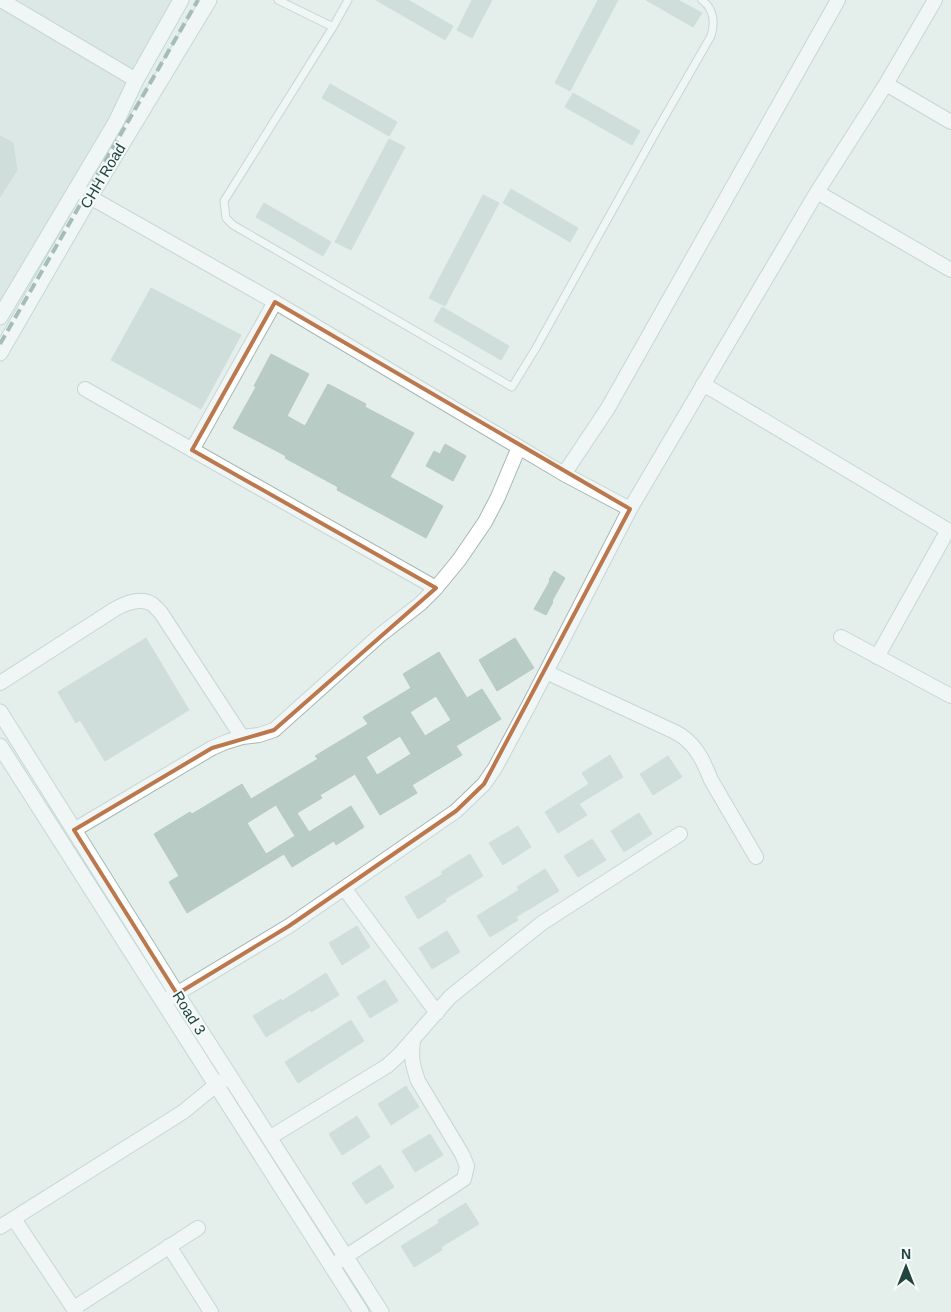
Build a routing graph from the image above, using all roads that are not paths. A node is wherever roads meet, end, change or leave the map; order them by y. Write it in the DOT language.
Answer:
graph roads {
  1 [pos="1,0"];
  2 [pos="181,0"];
  3 [pos="209,0"];
  4 [pos="278,0"];
  5 [pos="348,0"];
  6 [pos="702,0"];
  7 [pos="838,0"];
  8 [pos="936,0"];
  9 [pos="333,27"];
  10 [pos="136,80"];
  11 [pos="886,84"];
  12 [pos="951,122"];
  13 [pos="76,189"];
  14 [pos="817,192"];
  15 [pos="90,197"];
  16 [pos="951,270"];
  17 [pos="275,302"];
  18 [pos="0,318"];
  19 [pos="0,353"];
  20 [pos="703,384"];
  21 [pos="85,389"];
  22 [pos="519,447"];
  23 [pos="192,450"];
  24 [pos="564,474"];
  25 [pos="630,509"];
  26 [pos="949,531"];
  27 [pos="436,588"];
  28 [pos="841,637"];
  29 [pos="877,657"];
  30 [pos="546,672"];
  31 [pos="0,683"];
  32 [pos="951,696"];
  33 [pos="0,712"];
  34 [pos="242,737"];
  35 [pos="0,746"];
  36 [pos="74,830"];
  37 [pos="680,834"];
  38 [pos="756,857"];
  39 [pos="344,888"];
  40 [pos="177,994"];
  41 [pos="163,1002"];
  42 [pos="437,1013"];
  43 [pos="413,1040"];
  44 [pos="230,1076"];
  45 [pos="216,1085"];
  46 [pos="269,1138"];
  47 [pos="14,1219"];
  48 [pos="0,1227"];
  49 [pos="198,1228"];
  50 [pos="169,1246"];
  51 [pos="346,1257"];
  52 [pos="332,1267"];
  53 [pos="75,1310"];
  54 [pos="211,1312"];
  55 [pos="361,1312"];
  56 [pos="381,1312"];
  1 -- 10 [label="street"];
  2 -- 10 [label="street"];
  3 -- 15 [label="street, CHH Road"];
  4 -- 9 [label="lane"];
  5 -- 9 [label="lane"];
  6 -- 9 [label="lane"];
  7 -- 24 [label="street"];
  8 -- 11 [label="street"];
  10 -- 13 [label="street"];
  11 -- 12 [label="street"];
  11 -- 14 [label="street"];
  13 -- 15 [label="street"];
  13 -- 18 [label="street"];
  14 -- 16 [label="street"];
  14 -- 20 [label="street"];
  15 -- 17 [label="street"];
  15 -- 19 [label="street, CHH Road"];
  17 -- 22 [label="street"];
  17 -- 23 [label="street"];
  20 -- 25 [label="street"];
  20 -- 26 [label="street"];
  21 -- 23 [label="street"];
  22 -- 24 [label="street"];
  22 -- 27 [label="street"];
  23 -- 27 [label="street"];
  24 -- 25 [label="street"];
  25 -- 30 [label="street"];
  26 -- 29 [label="street"];
  27 -- 34 [label="street"];
  28 -- 29 [label="street"];
  29 -- 32 [label="street"];
  30 -- 38 [label="street"];
  30 -- 39 [label="street"];
  31 -- 34 [label="street"];
  33 -- 36 [label="street, Road 3"];
  34 -- 36 [label="street"];
  35 -- 41 [label="street, Road 3"];
  36 -- 40 [label="street, Road 3"];
  37 -- 42 [label="street"];
  39 -- 40 [label="street"];
  39 -- 42 [label="street"];
  40 -- 41 [label="street"];
  40 -- 44 [label="street, Road 3"];
  41 -- 45 [label="street, Road 3"];
  42 -- 43 [label="street"];
  43 -- 46 [label="street"];
  43 -- 51 [label="street"];
  44 -- 45 [label="street"];
  44 -- 46 [label="street, Road 3"];
  45 -- 47 [label="street"];
  45 -- 52 [label="street, Road 3"];
  46 -- 51 [label="street, Road 3"];
  47 -- 48 [label="street"];
  47 -- 53 [label="street"];
  49 -- 50 [label="street"];
  50 -- 53 [label="street"];
  50 -- 54 [label="street"];
  51 -- 52 [label="street"];
  51 -- 56 [label="street, Road 3"];
  52 -- 55 [label="street, Road 3"];
}
